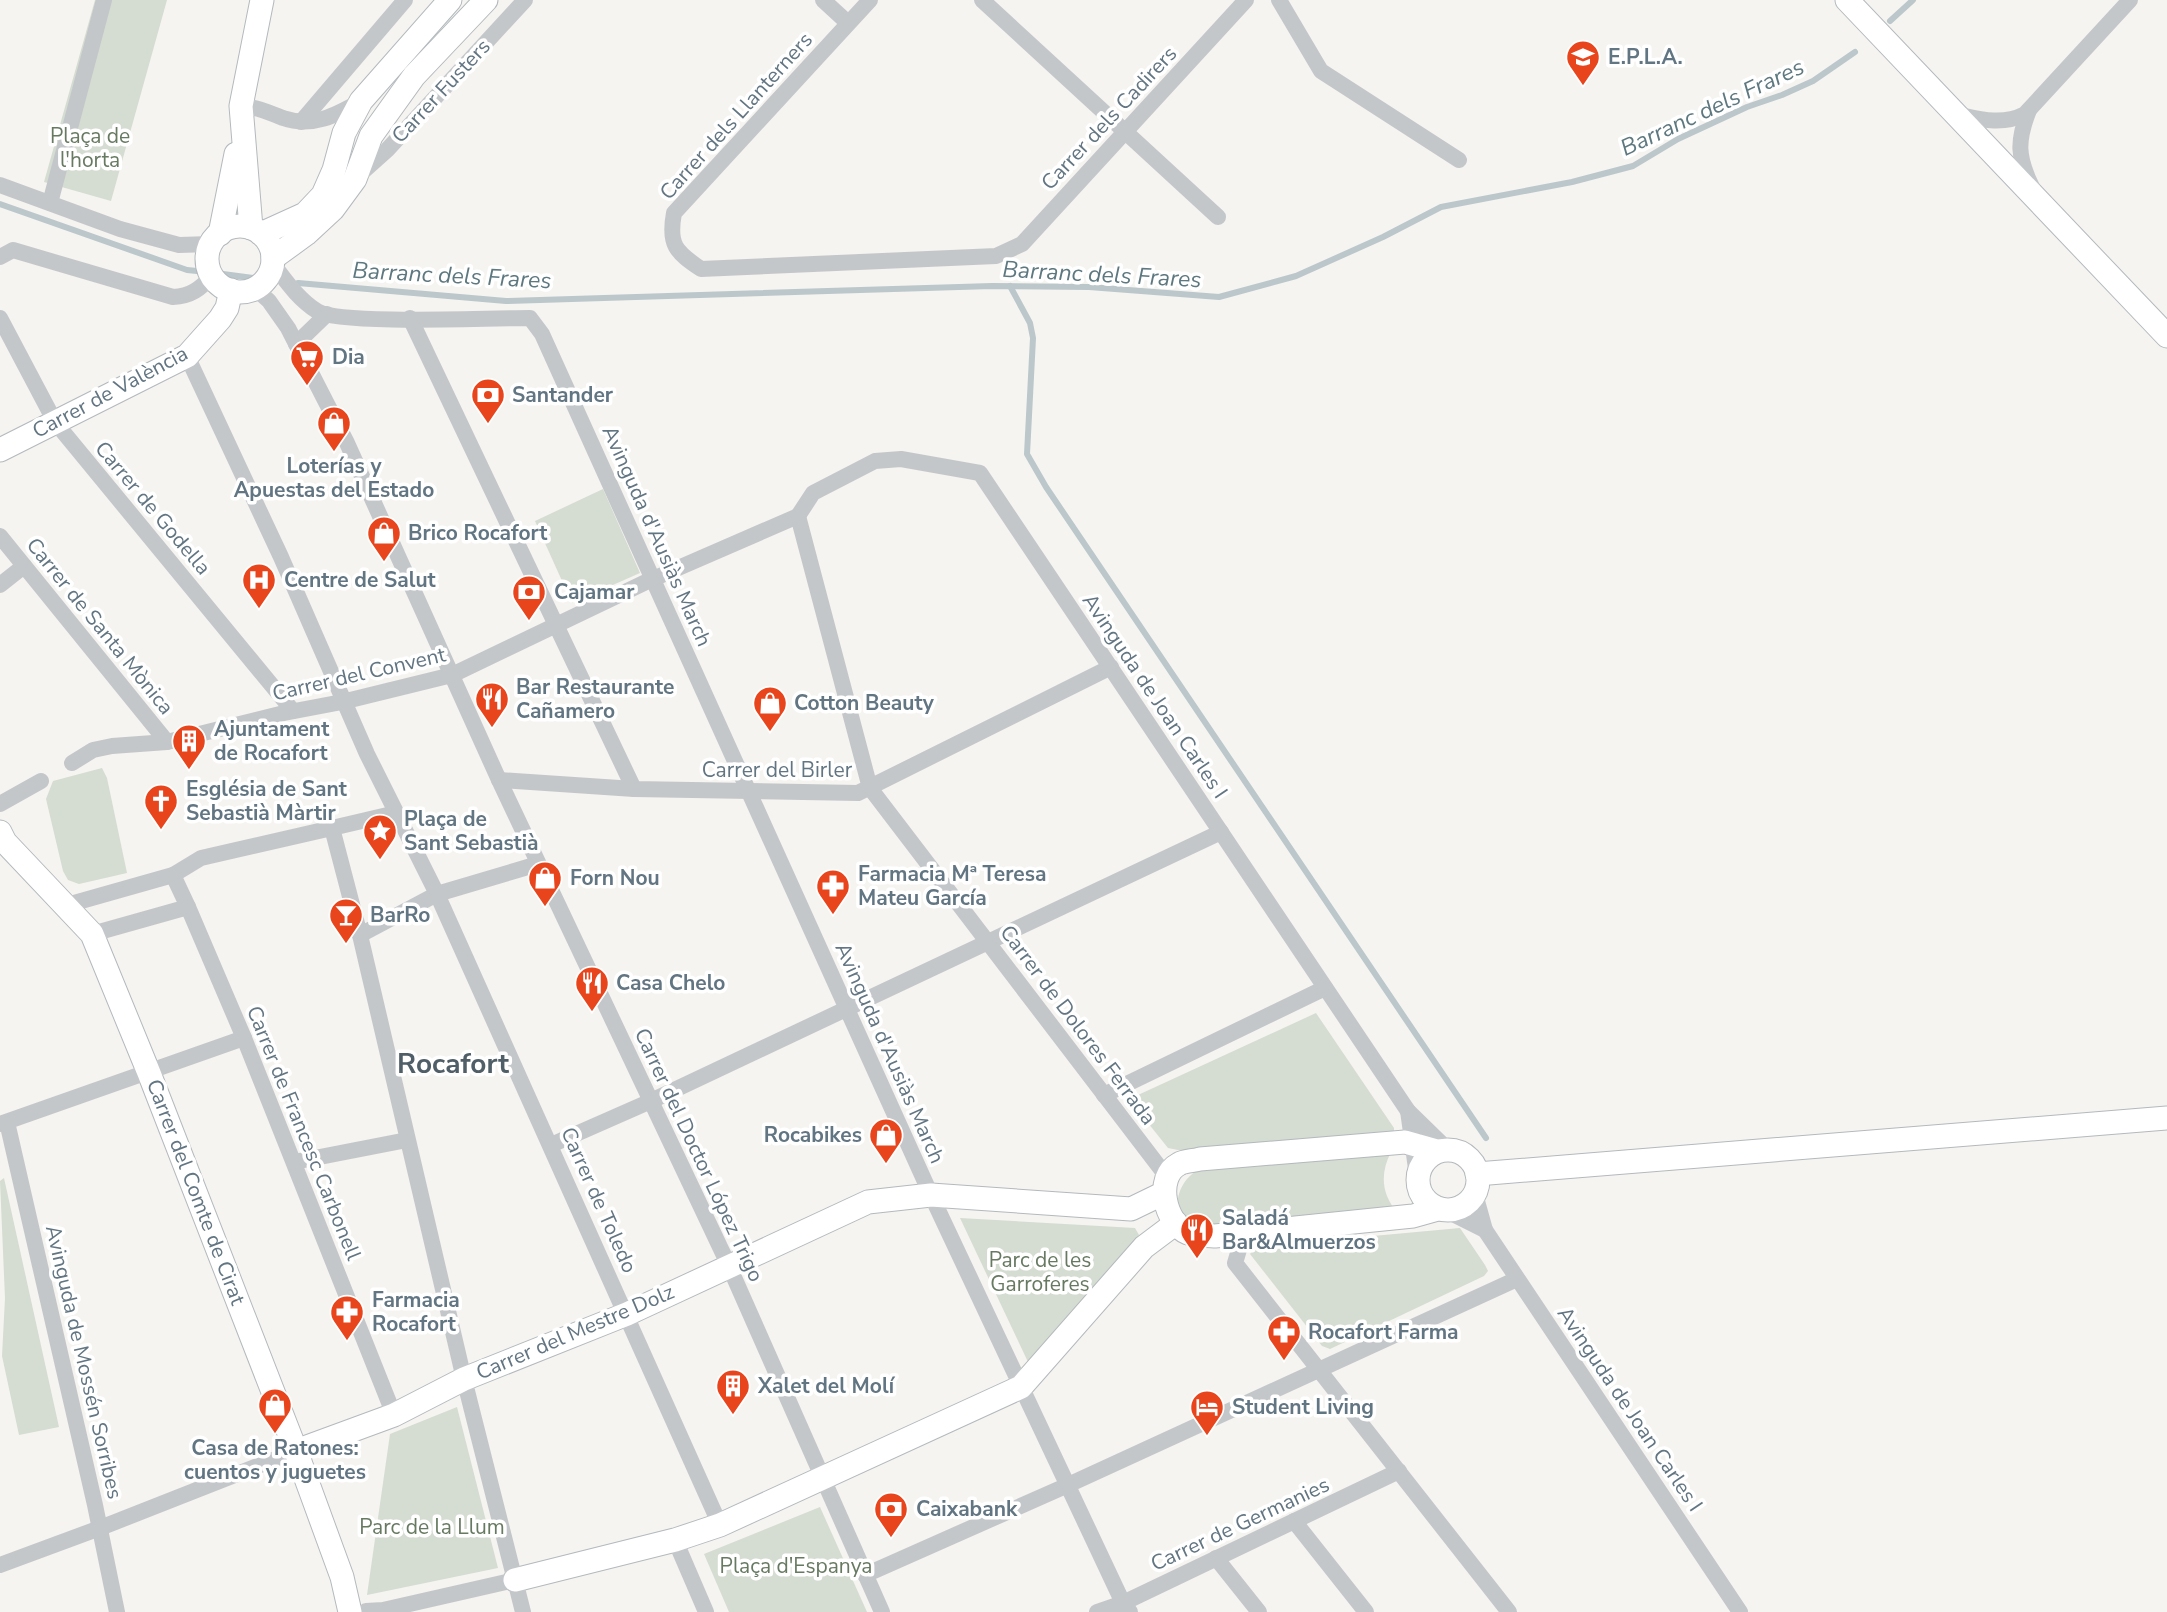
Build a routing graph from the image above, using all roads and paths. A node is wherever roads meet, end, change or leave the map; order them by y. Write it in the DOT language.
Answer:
graph roads {
  1 [pos="104,0"];
  2 [pos="262,0"];
  3 [pos="405,0"];
  4 [pos="450,0"];
  5 [pos="486,0"];
  6 [pos="525,0"];
  7 [pos="823,0"];
  8 [pos="870,0"];
  9 [pos="982,0"];
  10 [pos="1246,0"];
  11 [pos="1279,0"];
  12 [pos="1847,0"];
  13 [pos="2130,0"];
  14 [pos="848,23"];
  15 [pos="361,101"];
  16 [pos="241,106"];
  17 [pos="2029,110"];
  18 [pos="1956,114"];
  19 [pos="301,122"];
  20 [pos="241,130"];
  21 [pos="1125,132"];
  22 [pos="1459,160"];
  23 [pos="355,179"];
  24 [pos="0,185"];
  25 [pos="2035,197"];
  26 [pos="50,203"];
  27 [pos="1218,217"];
  28 [pos="256,231"];
  29 [pos="216,239"];
  30 [pos="996,256"];
  31 [pos="0,257"];
  32 [pos="273,261"];
  33 [pos="212,276"];
  34 [pos="255,288"];
  35 [pos="231,290"];
  36 [pos="327,314"];
  37 [pos="0,318"];
  38 [pos="410,318"];
  39 [pos="2167,336"];
  40 [pos="296,344"];
  41 [pos="187,356"];
  42 [pos="55,422"];
  43 [pos="0,450"];
  44 [pos="798,516"];
  45 [pos="0,536"];
  46 [pos="24,566"];
  47 [pos="654,579"];
  48 [pos="0,585"];
  49 [pos="557,626"];
  50 [pos="1111,667"];
  51 [pos="452,675"];
  52 [pos="342,702"];
  53 [pos="293,711"];
  54 [pos="167,742"];
  55 [pos="72,763"];
  56 [pos="499,780"];
  57 [pos="41,781"];
  58 [pos="870,788"];
  59 [pos="634,789"];
  60 [pos="750,792"];
  61 [pos="0,804"];
  62 [pos="396,813"];
  63 [pos="331,828"];
  64 [pos="1221,832"];
  65 [pos="2,839"];
  66 [pos="538,864"];
  67 [pos="173,875"];
  68 [pos="437,894"];
  69 [pos="67,905"];
  70 [pos="188,907"];
  71 [pos="92,934"];
  72 [pos="360,935"];
  73 [pos="988,941"];
  74 [pos="1325,988"];
  75 [pos="848,1008"];
  76 [pos="244,1038"];
  77 [pos="149,1073"];
  78 [pos="1104,1095"];
  79 [pos="651,1101"];
  80 [pos="1408,1111"];
  81 [pos="2167,1118"];
  82 [pos="4,1123"];
  83 [pos="407,1140"];
  84 [pos="1412,1143"];
  85 [pos="551,1145"];
  86 [pos="1442,1150"];
  87 [pos="294,1162"];
  88 [pos="1417,1176"];
  89 [pos="1476,1184"];
  90 [pos="1165,1185"];
  91 [pos="931,1195"];
  92 [pos="1442,1210"];
  93 [pos="1176,1223"];
  94 [pos="1485,1230"];
  95 [pos="1244,1233"];
  96 [pos="729,1266"];
  97 [pos="1517,1279"];
  98 [pos="627,1314"];
  99 [pos="1318,1369"];
  100 [pos="464,1379"];
  101 [pos="1021,1387"];
  102 [pos="394,1415"];
  103 [pos="296,1451"];
  104 [pos="1399,1471"];
  105 [pos="823,1479"];
  106 [pos="1068,1485"];
  107 [pos="1294,1521"];
  108 [pos="720,1525"];
  109 [pos="100,1528"];
  110 [pos="675,1540"];
  111 [pos="1216,1558"];
  112 [pos="0,1565"];
  113 [pos="865,1575"];
  114 [pos="515,1580"];
  115 [pos="1126,1607"];
  116 [pos="366,1611"];
  117 [pos="117,1612"];
  118 [pos="350,1612"];
  119 [pos="523,1612"];
  120 [pos="706,1612"];
  121 [pos="882,1612"];
  122 [pos="1097,1612"];
  123 [pos="1259,1612"];
  124 [pos="1366,1612"];
  125 [pos="1509,1612"];
  126 [pos="1740,1612"];
  1 -- 26 [label="street"];
  2 -- 16 [label="street"];
  3 -- 19 [label="street"];
  4 -- 15 [label="street"];
  5 -- 23 [label="street, Carrer Fusters"];
  6 -- 23 [label="street, Carrer Fusters"];
  7 -- 14 [label="street"];
  8 -- 14 [label="street, Carrer dels Llanterners"];
  9 -- 21 [label="street"];
  10 -- 21 [label="street, Carrer dels Cadirers"];
  11 -- 22 [label="street"];
  12 -- 18 [label="street"];
  13 -- 17 [label="street"];
  14 -- 30 [label="street, Carrer dels Llanterners"];
  15 -- 19 [label="street"];
  15 -- 28 [label="street"];
  16 -- 19 [label="street"];
  16 -- 20 [label="street"];
  17 -- 18 [label="street"];
  17 -- 25 [label="street"];
  18 -- 25 [label="street"];
  20 -- 28 [label="street"];
  20 -- 29 [label="street"];
  21 -- 27 [label="street"];
  21 -- 30 [label="street, Carrer dels Cadirers"];
  23 -- 32 [label="street, Carrer Fusters"];
  24 -- 26 [label="street"];
  25 -- 39 [label="street"];
  26 -- 29 [label="street"];
  28 -- 29 [label="street"];
  28 -- 32 [label="street"];
  29 -- 33 [label="street"];
  31 -- 33 [label="street"];
  32 -- 34 [label="street"];
  32 -- 36 [label="street"];
  33 -- 35 [label="street"];
  34 -- 35 [label="street"];
  34 -- 40 [label="street, Carrer del Doctor López Trigo"];
  35 -- 41 [label="street, Carrer de València"];
  36 -- 38 [label="street"];
  36 -- 40 [label="street"];
  37 -- 42 [label="street, Carrer de Godella"];
  38 -- 47 [label="street, Avinguda d'Ausiàs March"];
  38 -- 49 [label="street"];
  40 -- 51 [label="street, Carrer del Doctor López Trigo"];
  41 -- 42 [label="street, Carrer de València"];
  41 -- 52 [label="street"];
  42 -- 43 [label="street, Carrer de València"];
  42 -- 53 [label="street, Carrer de Godella"];
  44 -- 47 [label="street, Carrer del Convent"];
  44 -- 50 [label="street, Avinguda de Joan Carles I"];
  44 -- 58 [label="street, Carrer de Dolores Ferrada"];
  45 -- 46 [label="street, Carrer de Santa Mònica"];
  46 -- 48 [label="street"];
  46 -- 54 [label="street, Carrer de Santa Mònica"];
  47 -- 49 [label="street, Carrer del Convent"];
  47 -- 60 [label="street, Avinguda d'Ausiàs March"];
  49 -- 51 [label="street, Carrer del Convent"];
  49 -- 59 [label="street"];
  50 -- 58 [label="street, Carrer del Birler"];
  50 -- 64 [label="street, Avinguda de Joan Carles I"];
  51 -- 52 [label="street, Carrer del Convent"];
  51 -- 56 [label="street, Carrer del Doctor López Trigo"];
  52 -- 53 [label="street, Carrer del Convent"];
  52 -- 62 [label="street"];
  53 -- 54 [label="street, Carrer del Convent"];
  54 -- 55 [label="street, Carrer del Convent"];
  56 -- 59 [label="street, Carrer del Birler"];
  56 -- 66 [label="street, Carrer del Doctor López Trigo"];
  57 -- 61 [label="street"];
  58 -- 60 [label="street, Carrer del Birler"];
  58 -- 73 [label="street, Carrer de Dolores Ferrada"];
  59 -- 60 [label="street, Carrer del Birler"];
  60 -- 75 [label="street, Avinguda d'Ausiàs March"];
  62 -- 63 [label="street"];
  62 -- 68 [label="street"];
  63 -- 67 [label="street"];
  63 -- 72 [label="street"];
  64 -- 73 [label="street"];
  64 -- 74 [label="street, Avinguda de Joan Carles I"];
  65 -- 69 [label="street, Carrer del Comte de Cirat"];
  66 -- 68 [label="street"];
  66 -- 79 [label="street, Carrer del Doctor López Trigo"];
  67 -- 69 [label="street"];
  67 -- 70 [label="street, Carrer de Francesc Carbonell"];
  68 -- 72 [label="street"];
  68 -- 85 [label="street, Carrer de Toledo"];
  69 -- 71 [label="street, Carrer del Comte de Cirat"];
  70 -- 71 [label="street"];
  70 -- 76 [label="street, Carrer de Francesc Carbonell"];
  71 -- 77 [label="street, Carrer del Comte de Cirat"];
  72 -- 83 [label="street"];
  73 -- 75 [label="street"];
  73 -- 78 [label="street, Carrer de Dolores Ferrada"];
  74 -- 78 [label="street"];
  74 -- 80 [label="street, Avinguda de Joan Carles I"];
  75 -- 79 [label="street"];
  75 -- 91 [label="street, Avinguda d'Ausiàs March"];
  76 -- 77 [label="street"];
  76 -- 87 [label="street, Carrer de Francesc Carbonell"];
  77 -- 82 [label="street"];
  77 -- 103 [label="street, Carrer del Comte de Cirat"];
  78 -- 90 [label="street, Carrer de Dolores Ferrada"];
  79 -- 85 [label="street"];
  79 -- 96 [label="street, Carrer del Doctor López Trigo"];
  80 -- 84 [label="street, Avinguda de Joan Carles I"];
  80 -- 86 [label="street, Avinguda de Joan Carles I"];
  81 -- 89 [label="street"];
  82 -- 109 [label="street, Avinguda de Mossén Sorribes"];
  83 -- 87 [label="street"];
  83 -- 100 [label="street"];
  84 -- 86 [label="street"];
  84 -- 88 [label="street, Avinguda de Joan Carles I"];
  84 -- 90 [label="street, Carrer del Mestre Dolz"];
  85 -- 98 [label="street, Carrer de Toledo"];
  86 -- 88 [label="street"];
  86 -- 89 [label="street"];
  87 -- 102 [label="street, Carrer de Francesc Carbonell"];
  88 -- 92 [label="street"];
  89 -- 92 [label="street"];
  89 -- 94 [label="street, Avinguda de Joan Carles I"];
  90 -- 91 [label="street, Carrer del Mestre Dolz"];
  90 -- 93 [label="street"];
  91 -- 96 [label="street, Carrer del Mestre Dolz"];
  91 -- 101 [label="street, Avinguda d'Ausiàs March"];
  92 -- 94 [label="street"];
  92 -- 95 [label="street"];
  93 -- 95 [label="street"];
  93 -- 101 [label="street"];
  94 -- 97 [label="street, Avinguda de Joan Carles I"];
  95 -- 99 [label="street"];
  96 -- 98 [label="street, Carrer del Mestre Dolz"];
  96 -- 105 [label="street, Carrer del Doctor López Trigo"];
  97 -- 99 [label="street"];
  97 -- 126 [label="street, Avinguda de Joan Carles I"];
  98 -- 100 [label="street, Carrer del Mestre Dolz"];
  98 -- 108 [label="street, Carrer de Toledo"];
  99 -- 104 [label="street"];
  99 -- 106 [label="street"];
  100 -- 102 [label="street, Carrer del Mestre Dolz"];
  100 -- 114 [label="street"];
  101 -- 105 [label="street"];
  101 -- 106 [label="street, Avinguda d'Ausiàs March"];
  102 -- 103 [label="street, Carrer del Mestre Dolz"];
  103 -- 109 [label="street, Carrer del Mestre Dolz"];
  103 -- 118 [label="street, Carrer del Comte de Cirat"];
  104 -- 107 [label="street, Carrer de Germanies"];
  104 -- 125 [label="street"];
  105 -- 108 [label="street"];
  105 -- 113 [label="street"];
  106 -- 113 [label="street"];
  106 -- 115 [label="street, Avinguda d'Ausiàs March"];
  107 -- 111 [label="street, Carrer de Germanies"];
  107 -- 124 [label="street"];
  108 -- 110 [label="street"];
  109 -- 112 [label="street, Carrer del Mestre Dolz"];
  109 -- 117 [label="street, Avinguda de Mossén Sorribes"];
  110 -- 114 [label="street"];
  110 -- 120 [label="street"];
  111 -- 115 [label="street, Carrer de Germanies"];
  111 -- 123 [label="street"];
  113 -- 121 [label="street"];
  114 -- 116 [label="street"];
  114 -- 119 [label="street"];
  115 -- 122 [label="street, Carrer de Germanies"];
}
